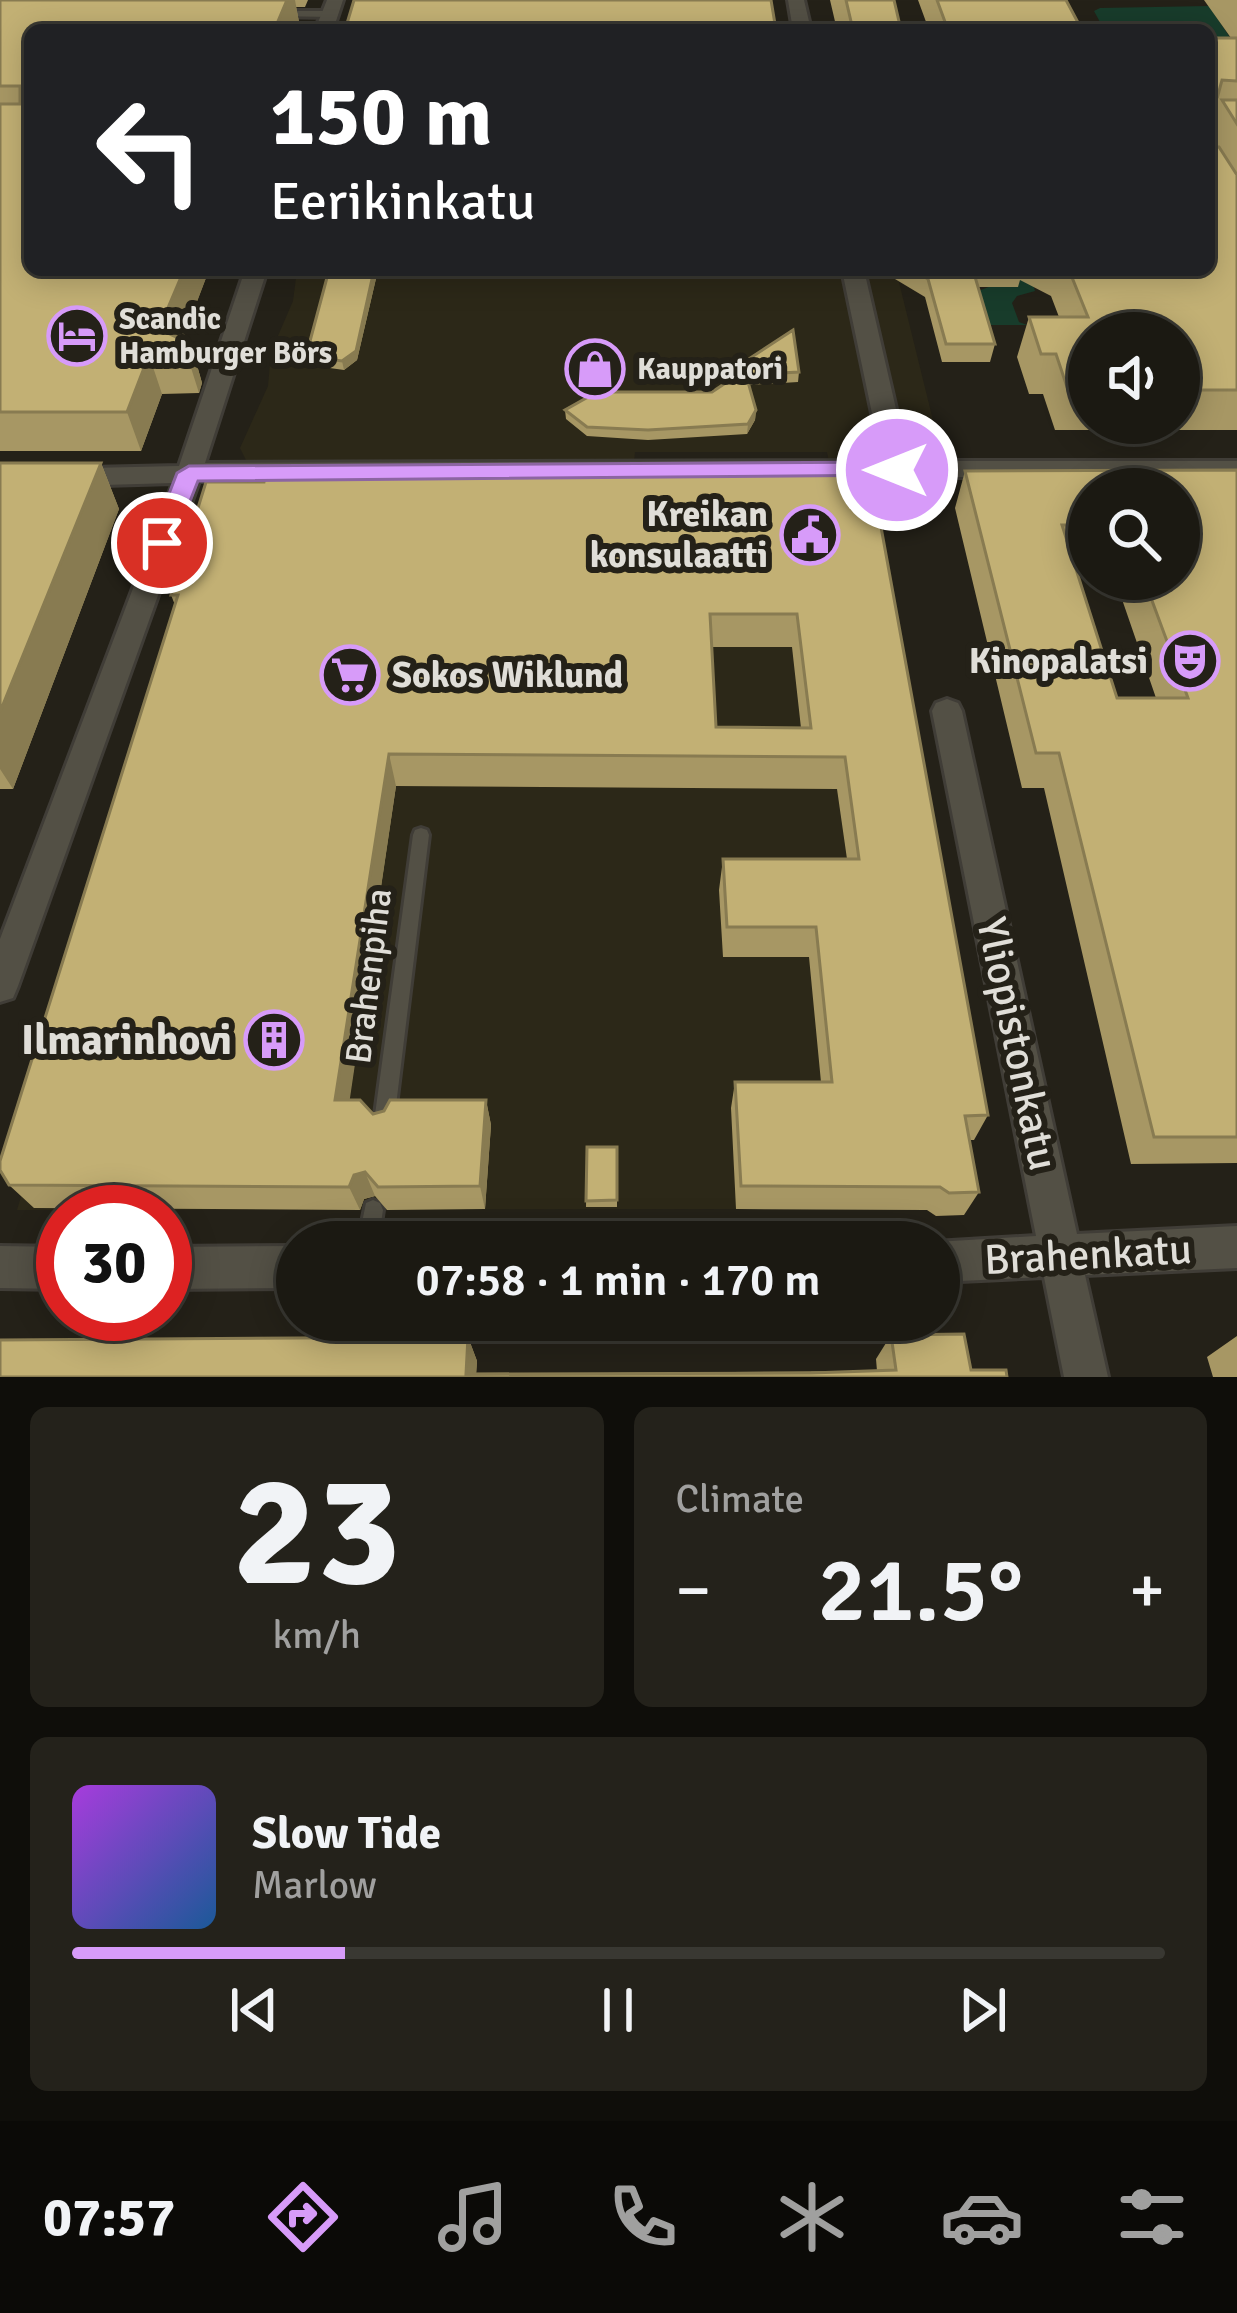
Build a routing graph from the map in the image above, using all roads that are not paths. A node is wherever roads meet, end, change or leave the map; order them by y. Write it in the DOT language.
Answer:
graph roads {
  1 [pos="257,14"];
  2 [pos="330,15"];
  3 [pos="254,276"];
  4 [pos="854,276"];
  5 [pos="1237,469"];
  6 [pos="189,473"];
  7 [pos="0,479"];
  8 [pos="899,480"];
  9 [pos="947,711"];
  10 [pos="421,835"];
  11 [pos="0,986"];
  12 [pos="383,1125"];
  13 [pos="373,1210"];
  14 [pos="371,1221"];
  15 [pos="1237,1247"];
  16 [pos="1062,1256"];
  17 [pos="960,1260"];
  18 [pos="0,1267"];
  19 [pos="276,1267"];
  20 [pos="36,1268"];
  21 [pos="192,1268"];
  22 [pos="1086,1377"];
  1 -- 2 [label="lane"];
  3 -- 6 [label="street"];
  4 -- 8 [label="street"];
  5 -- 8 [label="street"];
  6 -- 7 [label="street"];
  6 -- 8 [label="street"];
  6 -- 11 [label="street"];
  9 -- 16 [label="street, Yliopistonkatu"];
  10 -- 12 [label="lane, Brahenpiha"];
  13 -- 14 [label="lane"];
  15 -- 16 [label="street, Brahenkatu"];
  16 -- 17 [label="street, Brahenkatu"];
  16 -- 22 [label="street, Yliopistonkatu"];
  18 -- 20 [label="street"];
  19 -- 21 [label="street"];
}
